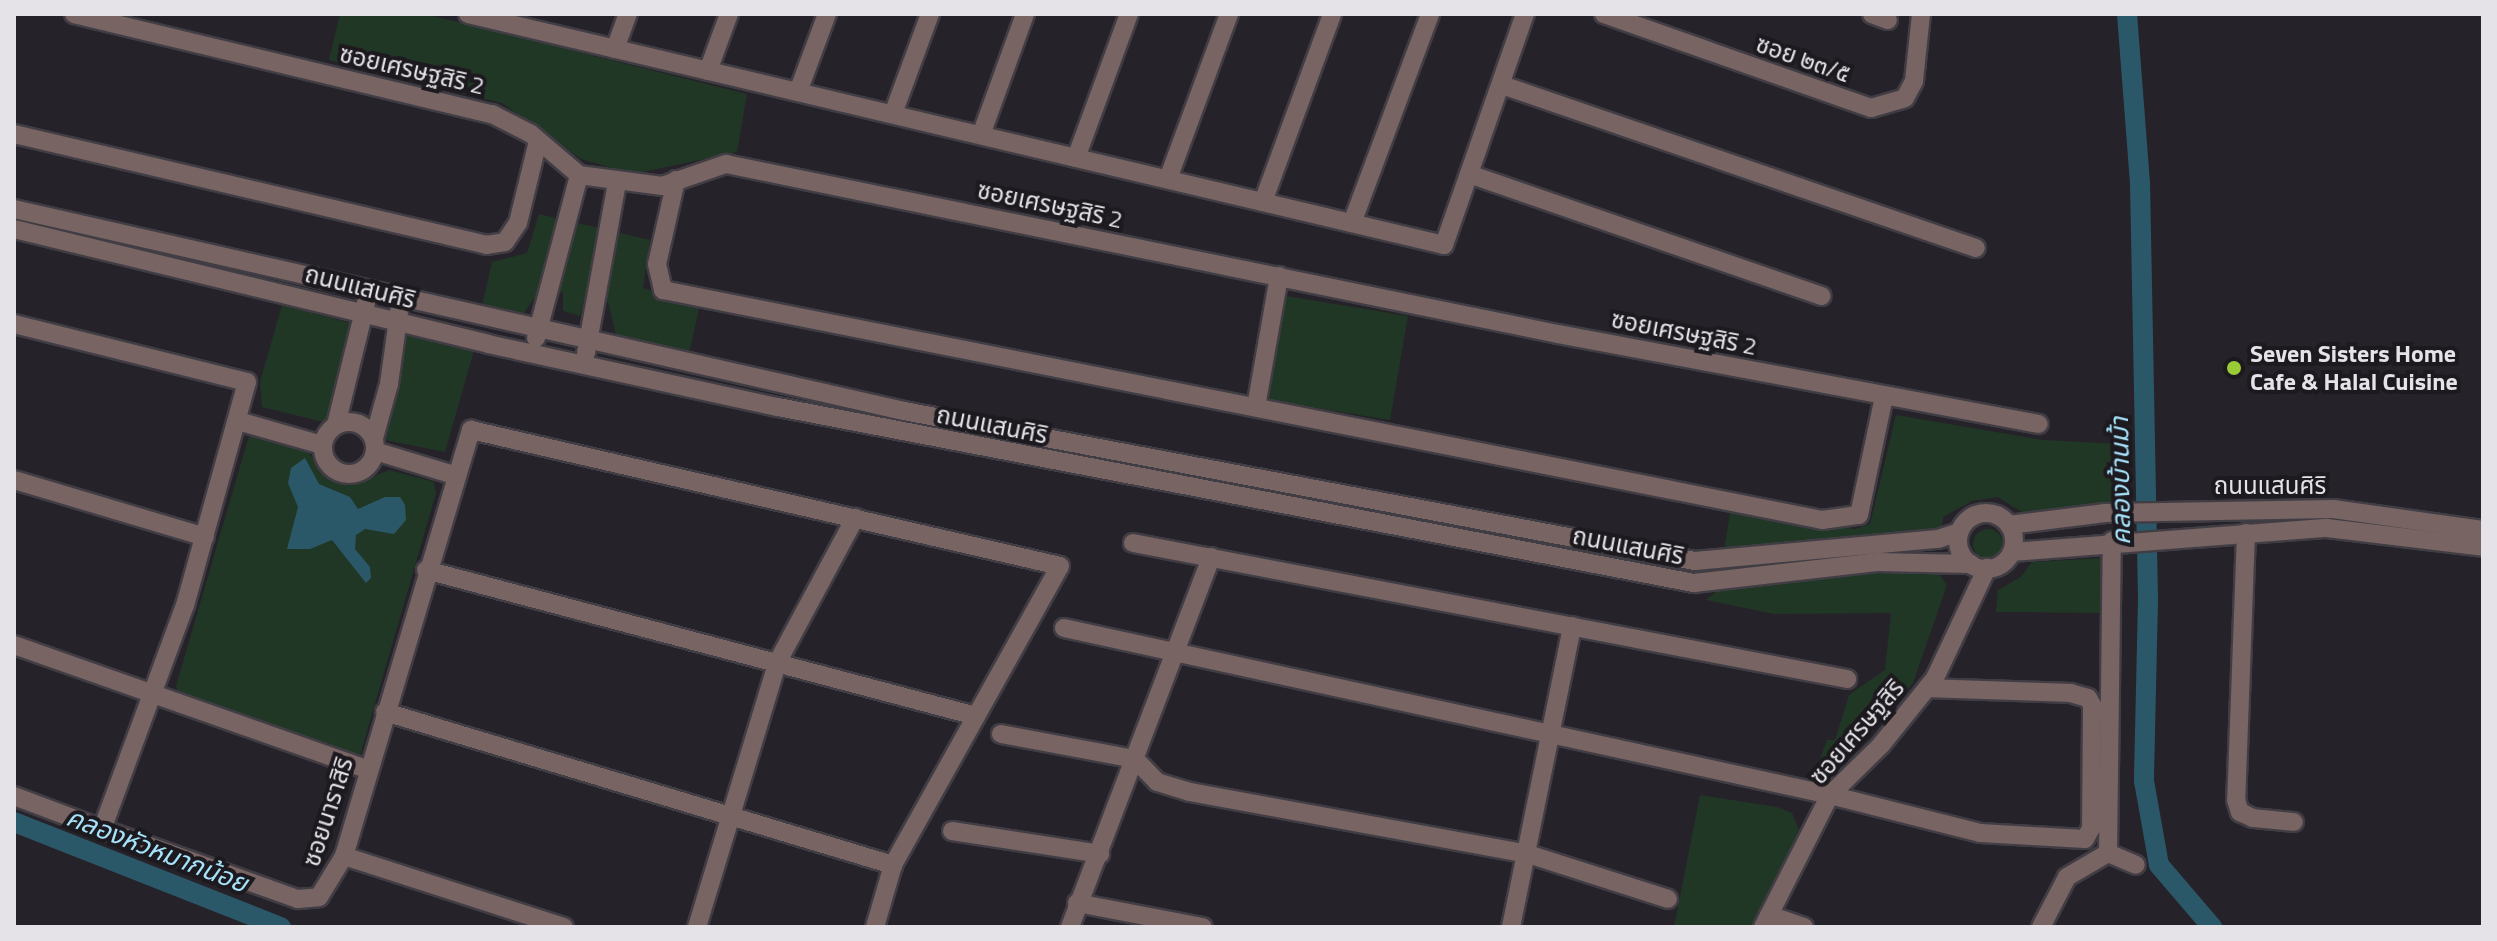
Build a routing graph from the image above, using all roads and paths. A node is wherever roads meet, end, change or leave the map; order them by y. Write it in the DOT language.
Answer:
graph roads {
  1 [pos="74,14"];
  2 [pos="468,14"];
  3 [pos="628,14"];
  4 [pos="729,14"];
  5 [pos="827,14"];
  6 [pos="930,14"];
  7 [pos="1025,14"];
  8 [pos="1129,14"];
  9 [pos="1229,14"];
  10 [pos="1332,14"];
  11 [pos="1430,14"];
  12 [pos="1525,14"];
  13 [pos="1604,14"];
  14 [pos="1921,14"];
  15 [pos="522,20"];
  16 [pos="615,49"];
  17 [pos="708,71"];
  18 [pos="1502,85"];
  19 [pos="798,92"];
  20 [pos="893,114"];
  21 [pos="14,134"];
  22 [pos="981,135"];
  23 [pos="538,141"];
  24 [pos="1076,158"];
  25 [pos="1469,174"];
  26 [pos="579,175"];
  27 [pos="1168,179"];
  28 [pos="676,180"];
  29 [pos="617,182"];
  30 [pos="1263,202"];
  31 [pos="14,209"];
  32 [pos="45,216"];
  33 [pos="1352,223"];
  34 [pos="14,229"];
  35 [pos="40,236"];
  36 [pos="1976,248"];
  37 [pos="1279,276"];
  38 [pos="369,290"];
  39 [pos="1821,296"];
  40 [pos="401,298"];
  41 [pos="363,313"];
  42 [pos="398,322"];
  43 [pos="14,324"];
  44 [pos="538,329"];
  45 [pos="589,341"];
  46 [pos="532,353"];
  47 [pos="584,365"];
  48 [pos="788,385"];
  49 [pos="1884,396"];
  50 [pos="1256,407"];
  51 [pos="783,408"];
  52 [pos="956,420"];
  53 [pos="238,421"];
  54 [pos="2039,424"];
  55 [pos="336,425"];
  56 [pos="951,442"];
  57 [pos="322,445"];
  58 [pos="374,445"];
  59 [pos="454,475"];
  60 [pos="14,480"];
  61 [pos="1300,486"];
  62 [pos="1295,508"];
  63 [pos="855,518"];
  64 [pos="2009,525"];
  65 [pos="2410,529"];
  66 [pos="2483,530"];
  67 [pos="1960,532"];
  68 [pos="2246,533"];
  69 [pos="205,537"];
  70 [pos="2118,542"];
  71 [pos="1133,543"];
  72 [pos="2483,547"];
  73 [pos="1634,549"];
  74 [pos="2012,552"];
  75 [pos="1211,557"];
  76 [pos="1801,562"];
  77 [pos="1979,566"];
  78 [pos="426,570"];
  79 [pos="1629,570"];
  80 [pos="1572,626"];
  81 [pos="1064,628"];
  82 [pos="14,645"];
  83 [pos="1172,654"];
  84 [pos="777,663"];
  85 [pos="1847,679"];
  86 [pos="1927,688"];
  87 [pos="152,694"];
  88 [pos="385,712"];
  89 [pos="976,716"];
  90 [pos="1001,734"];
  91 [pos="1548,737"];
  92 [pos="1135,759"];
  93 [pos="368,770"];
  94 [pos="1830,795"];
  95 [pos="14,796"];
  96 [pos="732,817"];
  97 [pos="2294,822"];
  98 [pos="102,829"];
  99 [pos="952,831"];
  100 [pos="2108,853"];
  101 [pos="1100,854"];
  102 [pos="1528,854"];
  103 [pos="344,856"];
  104 [pos="893,865"];
  105 [pos="2136,865"];
  106 [pos="1668,899"];
  107 [pos="1077,903"];
  108 [pos="1766,921"];
  109 [pos="564,927"];
  110 [pos="697,927"];
  111 [pos="875,927"];
  112 [pos="1070,927"];
  113 [pos="1203,927"];
  114 [pos="1511,927"];
  115 [pos="1804,927"];
  116 [pos="2041,927"];
  1 -- 23 [label="street, ซอยเศรษฐสิริ 2"];
  2 -- 15 [label="street"];
  3 -- 16 [label="street"];
  4 -- 17 [label="street"];
  5 -- 19 [label="street"];
  6 -- 20 [label="street"];
  7 -- 22 [label="street"];
  8 -- 24 [label="street"];
  9 -- 27 [label="street"];
  10 -- 30 [label="street"];
  11 -- 33 [label="street"];
  12 -- 18 [label="street"];
  13 -- 14 [label="street, ซอย ๒๓/๕"];
  15 -- 16 [label="street"];
  16 -- 17 [label="street"];
  17 -- 19 [label="street"];
  18 -- 25 [label="street"];
  18 -- 36 [label="street"];
  19 -- 20 [label="street"];
  20 -- 22 [label="street"];
  21 -- 23 [label="street"];
  22 -- 24 [label="street"];
  23 -- 26 [label="street, ซอยเศรษฐสิริ 2"];
  24 -- 27 [label="street"];
  25 -- 33 [label="street"];
  25 -- 39 [label="street"];
  26 -- 29 [label="street, ซอยเศรษฐสิริ 2"];
  26 -- 44 [label="street"];
  27 -- 30 [label="street"];
  28 -- 29 [label="street, ซอยเศรษฐสิริ 2"];
  28 -- 37 [label="street, ซอยเศรษฐสิริ 2"];
  28 -- 50 [label="street"];
  29 -- 45 [label="street"];
  30 -- 33 [label="street"];
  31 -- 32 [label="street, ถนนแสนศิริ"];
  32 -- 35 [label="street"];
  32 -- 38 [label="street, ถนนแสนศิริ"];
  34 -- 35 [label="street, ถนนแสนศิริ"];
  35 -- 41 [label="street, ถนนแสนศิริ"];
  37 -- 49 [label="street, ซอยเศรษฐสิริ 2"];
  37 -- 50 [label="street"];
  38 -- 40 [label="street, ถนนแสนศิริ"];
  38 -- 41 [label="street"];
  40 -- 42 [label="street"];
  40 -- 44 [label="street, ถนนแสนศิริ"];
  41 -- 42 [label="street, ถนนแสนศิริ"];
  41 -- 55 [label="street"];
  42 -- 46 [label="street, ถนนแสนศิริ"];
  42 -- 58 [label="street"];
  43 -- 53 [label="street"];
  44 -- 45 [label="street, ถนนแสนศิริ"];
  44 -- 46 [label="street"];
  45 -- 47 [label="street"];
  45 -- 48 [label="street, ถนนแสนศิริ"];
  46 -- 47 [label="street, ถนนแสนศิริ"];
  47 -- 51 [label="street, ถนนแสนศิริ"];
  48 -- 51 [label="street"];
  48 -- 52 [label="street, ถนนแสนศิริ"];
  49 -- 50 [label="street"];
  49 -- 54 [label="street, ซอยเศรษฐสิริ 2"];
  51 -- 56 [label="street, ถนนแสนศิริ"];
  52 -- 56 [label="street"];
  52 -- 61 [label="street, ถนนแสนศิริ"];
  53 -- 57 [label="street"];
  53 -- 69 [label="street"];
  55 -- 57 [label="street"];
  55 -- 58 [label="street"];
  56 -- 62 [label="street, ถนนแสนศิริ"];
  57 -- 58 [label="street"];
  58 -- 59 [label="street"];
  59 -- 63 [label="street, ซอยนาราสิริ"];
  59 -- 78 [label="street, ซอยนาราสิริ"];
  60 -- 69 [label="street"];
  61 -- 62 [label="street"];
  61 -- 73 [label="street, ถนนแสนศิริ"];
  62 -- 79 [label="street, ถนนแสนศิริ"];
  63 -- 84 [label="street"];
  63 -- 89 [label="street"];
  64 -- 65 [label="street, ถนนแสนศิริ"];
  64 -- 67 [label="street"];
  64 -- 74 [label="street"];
  65 -- 66 [label="street, ถนนแสนศิริ"];
  65 -- 68 [label="street, ถนนแสนศิริ"];
  65 -- 72 [label="street, ถนนแสนศิริ"];
  67 -- 76 [label="street, ถนนแสนศิริ"];
  67 -- 77 [label="street"];
  68 -- 70 [label="street, ถนนแสนศิริ"];
  68 -- 97 [label="street"];
  69 -- 87 [label="street"];
  70 -- 74 [label="street, ถนนแสนศิริ"];
  70 -- 100 [label="street"];
  71 -- 75 [label="street"];
  73 -- 76 [label="street, ถนนแสนศิริ"];
  73 -- 79 [label="street"];
  74 -- 77 [label="street"];
  75 -- 80 [label="street"];
  75 -- 83 [label="street"];
  76 -- 77 [label="street, ถนนแสนศิริ"];
  76 -- 79 [label="street, ถนนแสนศิริ"];
  77 -- 86 [label="street, ซอยเศรษฐสิริ"];
  78 -- 84 [label="street"];
  78 -- 88 [label="street, ซอยนาราสิริ"];
  80 -- 85 [label="street"];
  80 -- 91 [label="street"];
  81 -- 83 [label="street"];
  82 -- 87 [label="street"];
  83 -- 91 [label="street"];
  83 -- 92 [label="street"];
  84 -- 89 [label="street"];
  84 -- 96 [label="street"];
  86 -- 94 [label="street, ซอยเศรษฐสิริ"];
  86 -- 94 [label="street"];
  87 -- 93 [label="street"];
  87 -- 98 [label="street"];
  88 -- 93 [label="street, ซอยนาราสิริ"];
  88 -- 96 [label="street"];
  89 -- 104 [label="street"];
  90 -- 92 [label="street"];
  91 -- 94 [label="street"];
  91 -- 102 [label="street"];
  92 -- 101 [label="street"];
  92 -- 102 [label="street"];
  93 -- 103 [label="street, ซอยนาราสิริ"];
  94 -- 108 [label="street, ซอยเศรษฐสิริ"];
  95 -- 98 [label="street"];
  96 -- 104 [label="street"];
  96 -- 110 [label="street"];
  98 -- 103 [label="street, ซอยนาราสิริ"];
  99 -- 101 [label="street"];
  100 -- 105 [label="street"];
  100 -- 116 [label="street"];
  101 -- 107 [label="street"];
  102 -- 106 [label="street"];
  102 -- 114 [label="street"];
  103 -- 109 [label="street"];
  104 -- 111 [label="street"];
  107 -- 112 [label="street"];
  107 -- 113 [label="street"];
  108 -- 115 [label="street"];
}
